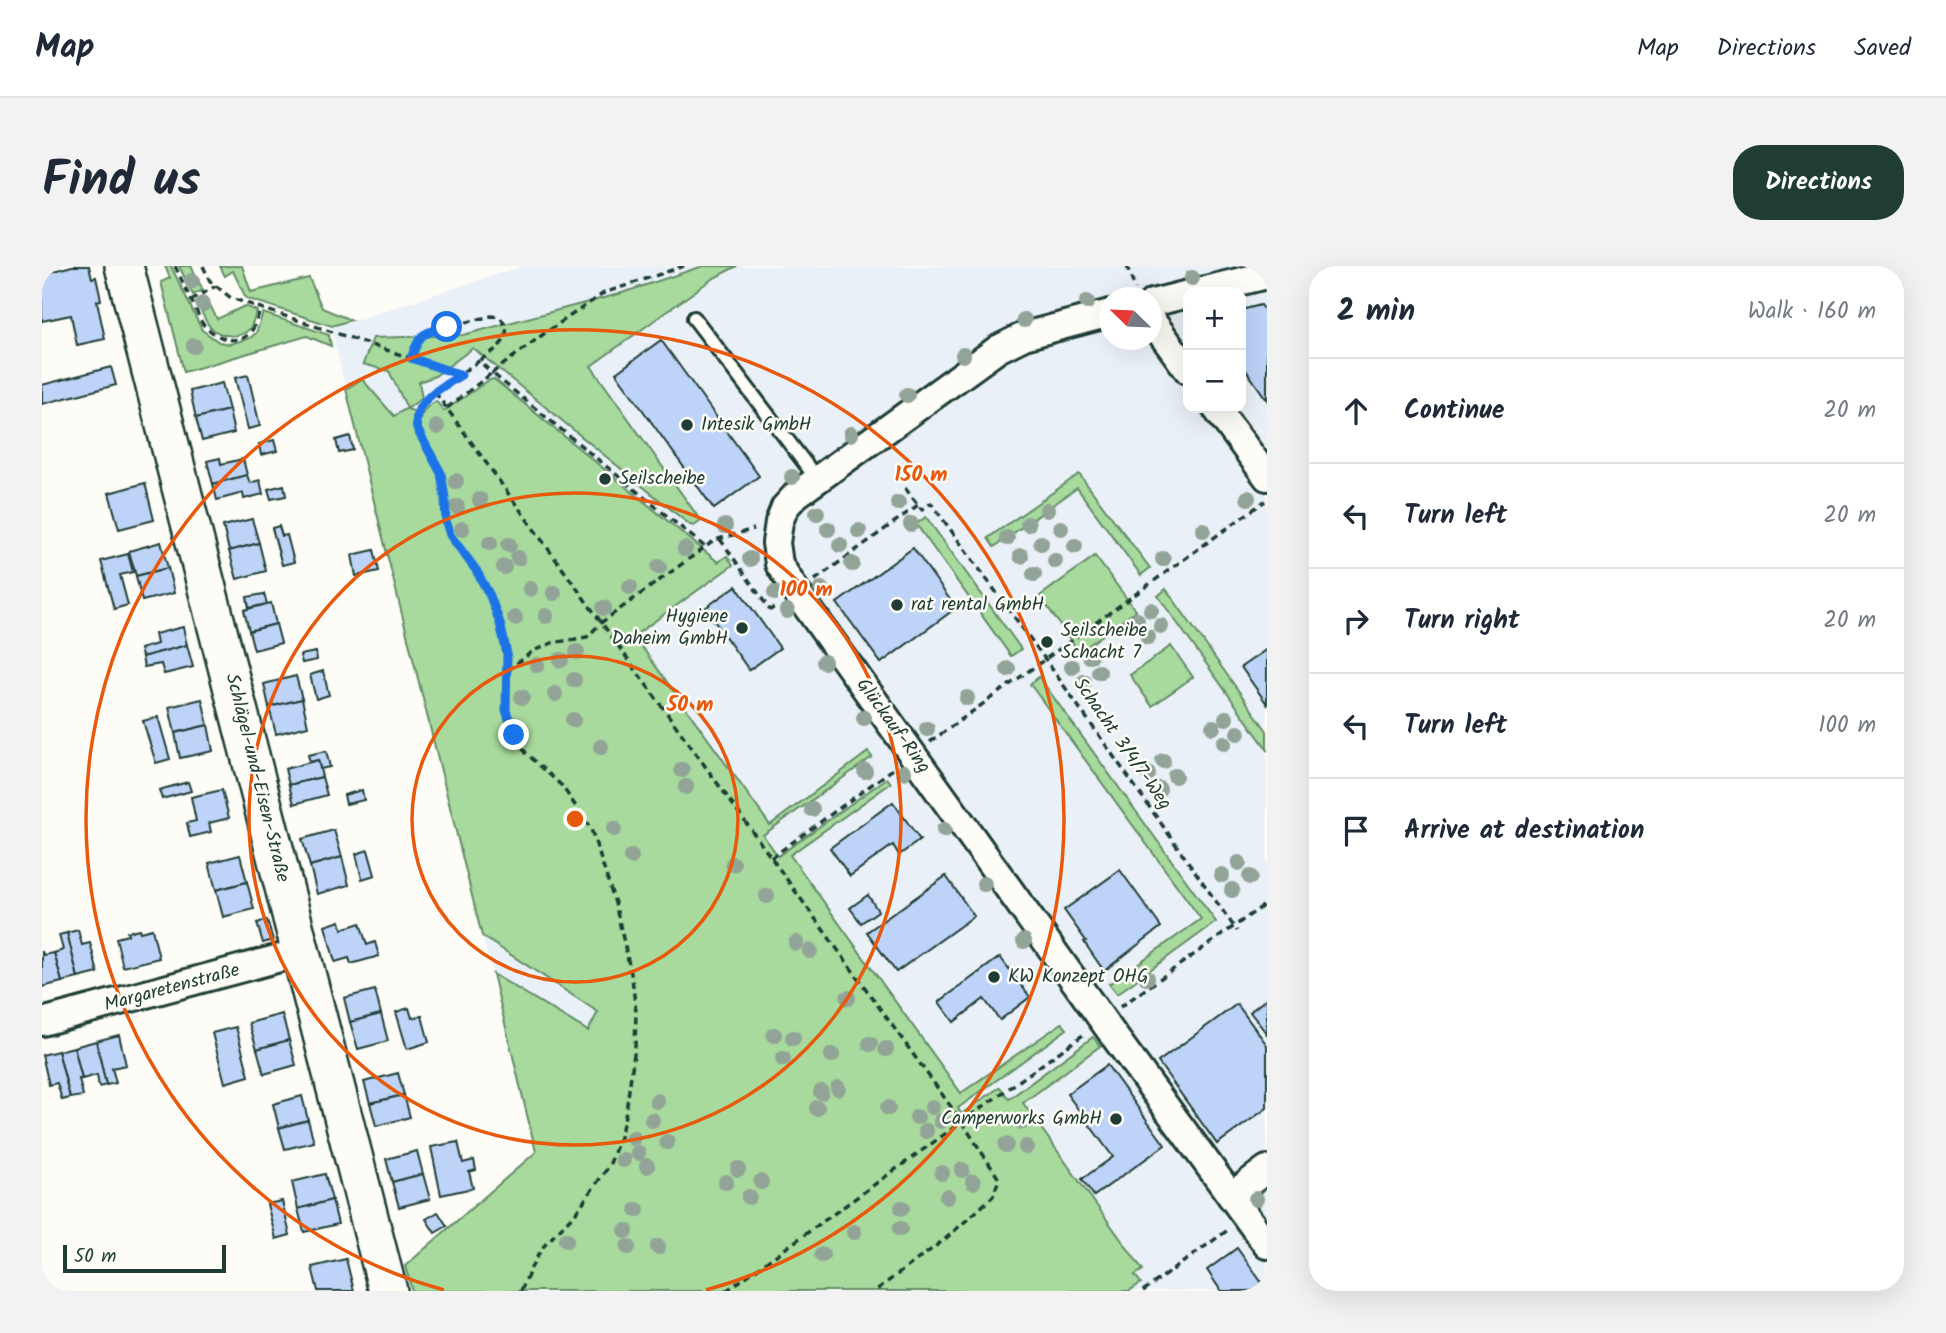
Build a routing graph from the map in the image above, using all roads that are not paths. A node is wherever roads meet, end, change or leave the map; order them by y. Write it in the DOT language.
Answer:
graph roads {
  1 [pos="124,266"];
  2 [pos="1267,275"];
  3 [pos="1218,287"];
  4 [pos="1183,295"];
  5 [pos="1162,300"];
  6 [pos="1099,316"];
  7 [pos="694,318"];
  8 [pos="1162,334"];
  9 [pos="1183,363"];
  10 [pos="1220,413"];
  11 [pos="1267,477"];
  12 [pos="817,480"];
  13 [pos="302,952"];
  14 [pos="42,1022"];
  15 [pos="1267,1169"];
  16 [pos="1231,1196"];
  17 [pos="1267,1245"];
  18 [pos="388,1291"];
  1 -- 13 [label="street, Schlägel-und-Eisen-Straße"];
  2 -- 3 [label="street"];
  4 -- 5 [label="street"];
  6 -- 12 [label="street"];
  7 -- 12 [label="lane"];
  8 -- 9 [label="street"];
  10 -- 11 [label="street"];
  12 -- 16 [label="street, Glückauf-Ring"];
  13 -- 14 [label="street, Margaretenstraße"];
  13 -- 18 [label="street, Schlägel-und-Eisen-Straße"];
  15 -- 16 [label="street"];
  16 -- 17 [label="street, Glückauf-Ring"];
}
